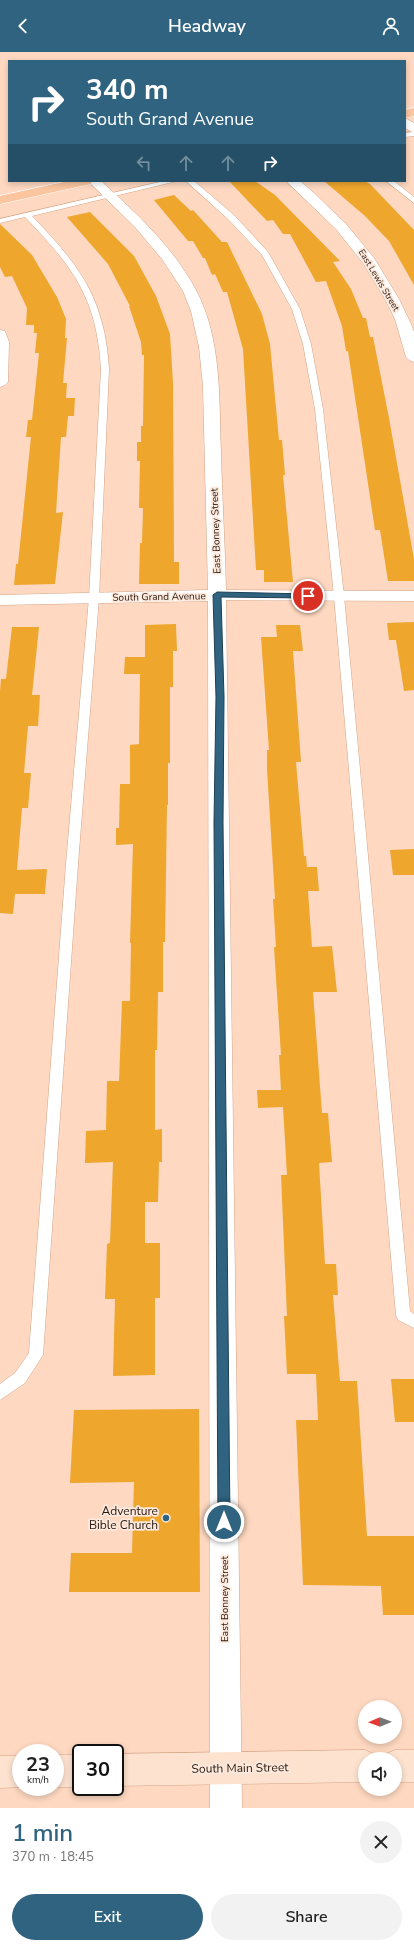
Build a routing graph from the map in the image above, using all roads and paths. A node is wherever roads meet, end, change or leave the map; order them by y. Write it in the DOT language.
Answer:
graph roads {
  1 [pos="406,123"];
  2 [pos="414,129"];
  3 [pos="81,182"];
  4 [pos="163,182"];
  5 [pos="191,182"];
  6 [pos="293,182"];
  7 [pos="391,182"];
  8 [pos="102,188"];
  9 [pos="0,200"];
  10 [pos="414,201"];
  11 [pos="27,215"];
  12 [pos="0,221"];
  13 [pos="0,334"];
  14 [pos="414,357"];
  15 [pos="0,382"];
  16 [pos="217,595"];
  17 [pos="339,596"];
  18 [pos="414,596"];
  19 [pos="94,598"];
  20 [pos="0,600"];
  21 [pos="414,1320"];
  22 [pos="0,1393"];
  23 [pos="358,1766"];
  24 [pos="402,1766"];
  25 [pos="414,1766"];
  26 [pos="226,1768"];
  27 [pos="124,1770"];
  28 [pos="0,1772"];
  29 [pos="12,1772"];
  30 [pos="226,1808"];
  1 -- 2 [label="street"];
  3 -- 9 [label="main road"];
  4 -- 8 [label="lane"];
  5 -- 17 [label="lane"];
  6 -- 14 [label="street, East Lewis Street"];
  7 -- 10 [label="lane"];
  8 -- 11 [label="lane"];
  8 -- 16 [label="street, East Bonney Street"];
  11 -- 12 [label="lane"];
  11 -- 19 [label="lane"];
  13 -- 15 [label="street"];
  16 -- 17 [label="street, South Grand Avenue"];
  16 -- 19 [label="street, South Grand Avenue"];
  16 -- 26 [label="street, East Bonney Street"];
  17 -- 18 [label="street, South Grand Avenue"];
  17 -- 21 [label="lane"];
  19 -- 20 [label="street, South Grand Avenue"];
  19 -- 22 [label="lane"];
  23 -- 26 [label="main road, South Main Street"];
  24 -- 25 [label="main road"];
  26 -- 27 [label="main road, South Main Street"];
  26 -- 30 [label="street, East Bonney Street"];
  28 -- 29 [label="main road"];
}
